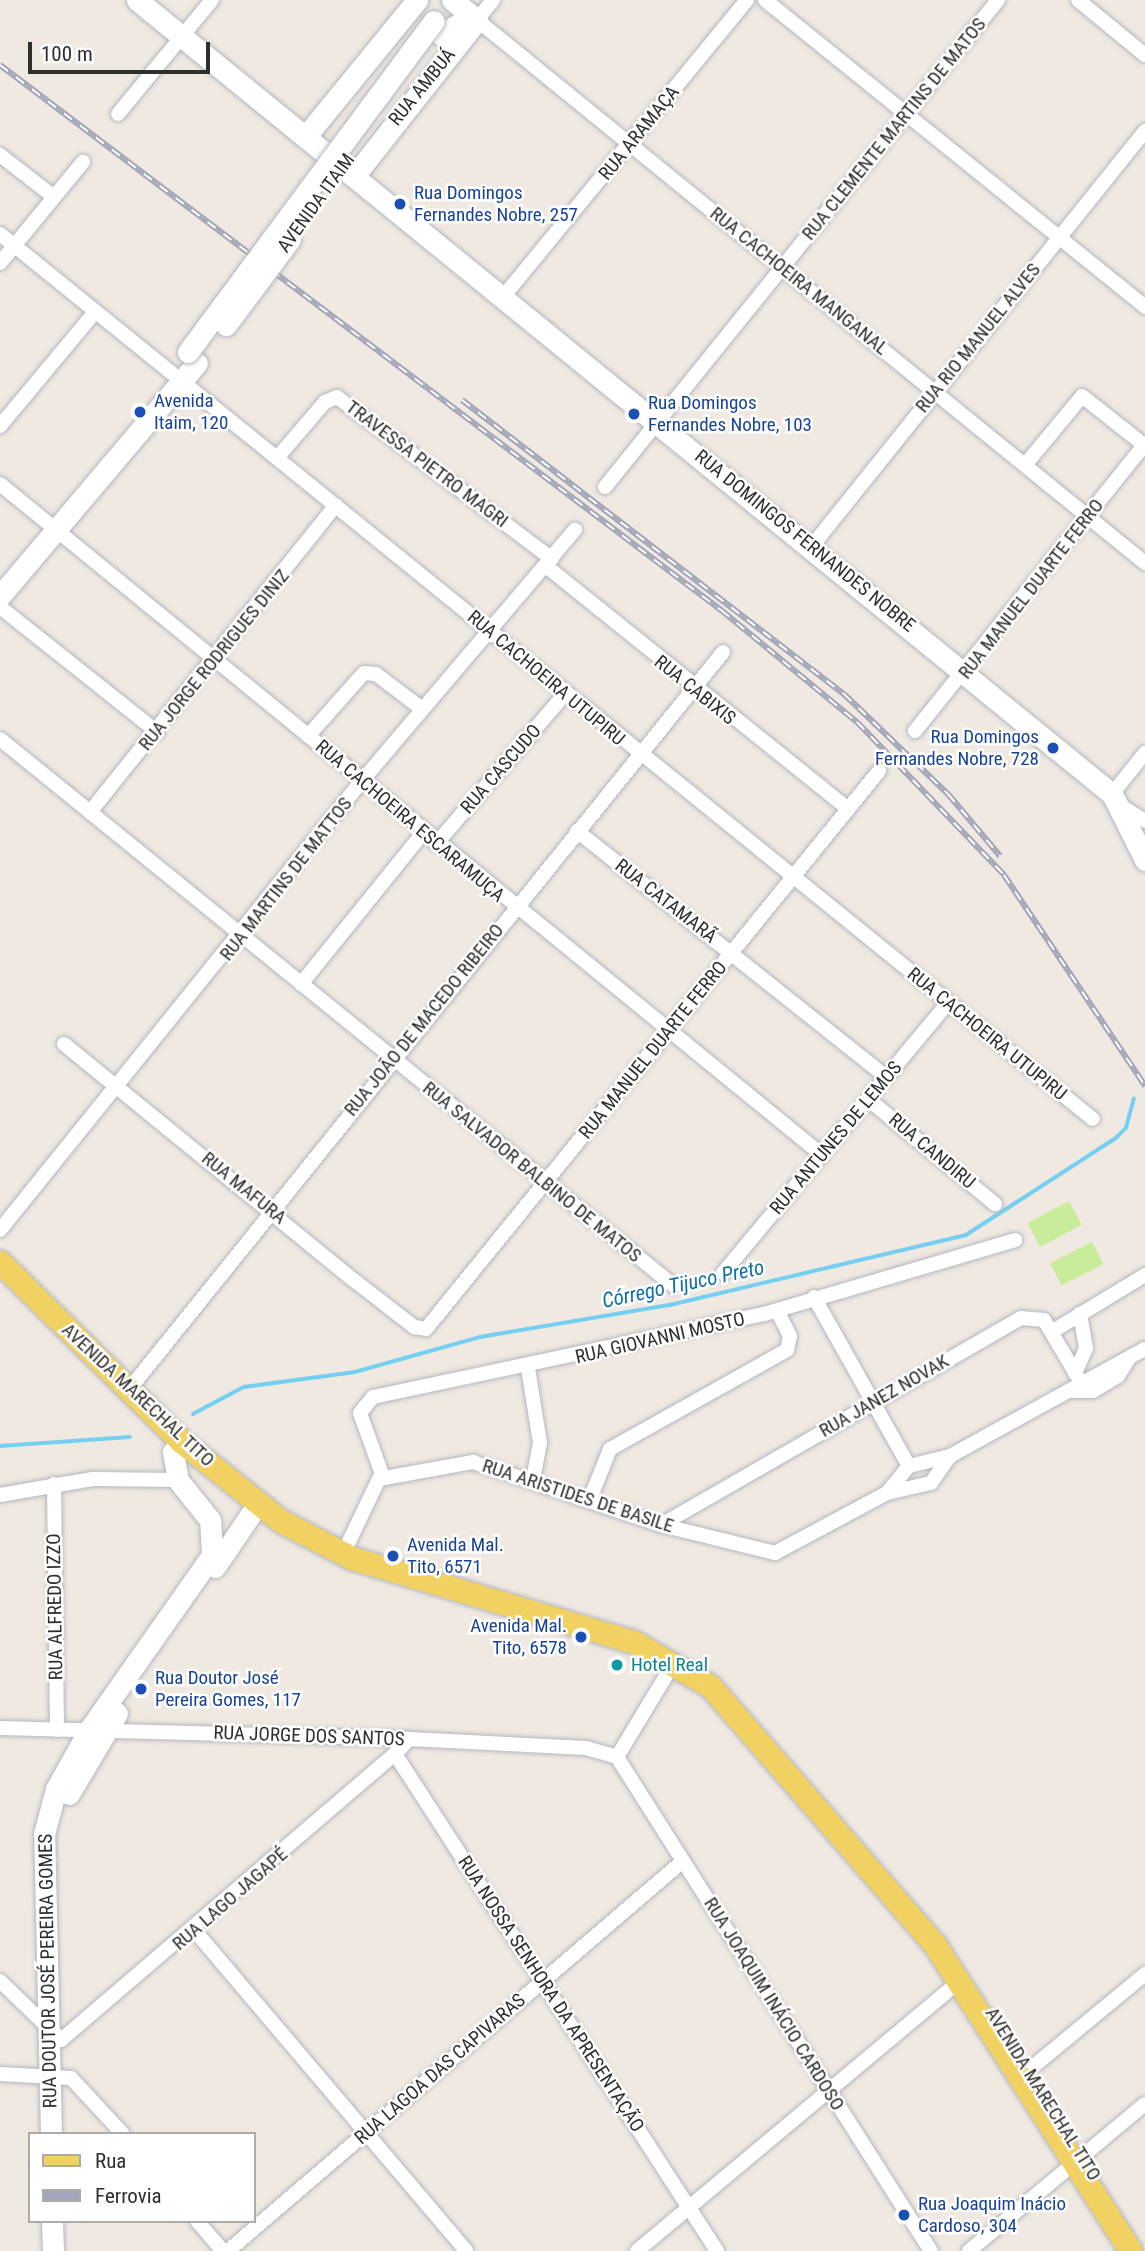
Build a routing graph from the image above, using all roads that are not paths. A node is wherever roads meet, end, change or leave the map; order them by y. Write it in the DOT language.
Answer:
graph roads {
  1 [pos="137,0"];
  2 [pos="212,0"];
  3 [pos="418,0"];
  4 [pos="451,0"];
  5 [pos="493,0"];
  6 [pos="747,0"];
  7 [pos="765,0"];
  8 [pos="998,0"];
  9 [pos="1078,0"];
  10 [pos="474,18"];
  11 [pos="437,28"];
  12 [pos="183,36"];
  13 [pos="1145,55"];
  14 [pos="906,113"];
  15 [pos="118,114"];
  16 [pos="1145,131"];
  17 [pos="306,136"];
  18 [pos="629,145"];
  19 [pos="0,155"];
  20 [pos="83,162"];
  21 [pos="354,176"];
  22 [pos="54,197"];
  23 [pos="0,234"];
  24 [pos="1059,237"];
  25 [pos="14,245"];
  26 [pos="0,262"];
  27 [pos="782,267"];
  28 [pos="503,298"];
  29 [pos="1145,307"];
  30 [pos="95,312"];
  31 [pos="177,378"];
  32 [pos="935,392"];
  33 [pos="658,424"];
  34 [pos="0,426"];
  35 [pos="1145,445"];
  36 [pos="277,458"];
  37 [pos="1025,465"];
  38 [pos="0,484"];
  39 [pos="605,487"];
  40 [pos="336,505"];
  41 [pos="1088,516"];
  42 [pos="54,528"];
  43 [pos="575,530"];
  44 [pos="812,546"];
  45 [pos="549,563"];
  46 [pos="1145,563"];
  47 [pos="0,596"];
  48 [pos="0,607"];
  49 [pos="491,629"];
  50 [pos="723,652"];
  51 [pos="215,661"];
  52 [pos="967,671"];
  53 [pos="692,690"];
  54 [pos="565,694"];
  55 [pos="422,709"];
  56 [pos="915,731"];
  57 [pos="157,732"];
  58 [pos="307,736"];
  59 [pos="0,739"];
  60 [pos="1145,753"];
  61 [pos="638,756"];
  62 [pos="880,771"];
  63 [pos="361,782"];
  64 [pos="1116,800"];
  65 [pos="848,809"];
  66 [pos="90,812"];
  67 [pos="1145,821"];
  68 [pos="577,831"];
  69 [pos="423,833"];
  70 [pos="436,844"];
  71 [pos="1145,860"];
  72 [pos="794,879"];
  73 [pos="514,907"];
  74 [pos="242,935"];
  75 [pos="732,952"];
  76 [pos="301,984"];
  77 [pos="948,1003"];
  78 [pos="668,1031"];
  79 [pos="64,1044"];
  80 [pos="393,1058"];
  81 [pos="886,1077"];
  82 [pos="117,1087"];
  83 [pos="868,1099"];
  84 [pos="1093,1119"];
  85 [pos="822,1155"];
  86 [pos="545,1185"];
  87 [pos="995,1204"];
  88 [pos="273,1211"];
  89 [pos="0,1230"];
  90 [pos="1015,1240"];
  91 [pos="0,1262"];
  92 [pos="723,1273"];
  93 [pos="1145,1275"];
  94 [pos="0,1281"];
  95 [pos="674,1286"];
  96 [pos="814,1297"];
  97 [pos="777,1311"];
  98 [pos="1080,1314"];
  99 [pos="426,1329"];
  100 [pos="1053,1331"];
  101 [pos="1145,1349"];
  102 [pos="528,1368"];
  103 [pos="1075,1383"];
  104 [pos="127,1392"];
  105 [pos="872,1403"];
  106 [pos="173,1451"];
  107 [pos="950,1456"];
  108 [pos="909,1466"];
  109 [pos="383,1477"];
  110 [pos="533,1479"];
  111 [pos="178,1480"];
  112 [pos="54,1484"];
  113 [pos="887,1493"];
  114 [pos="0,1494"];
  115 [pos="590,1499"];
  116 [pos="251,1513"];
  117 [pos="661,1525"];
  118 [pos="213,1529"];
  119 [pos="343,1554"];
  120 [pos="671,1667"];
  121 [pos="0,1728"];
  122 [pos="57,1730"];
  123 [pos="97,1730"];
  124 [pos="409,1739"];
  125 [pos="396,1754"];
  126 [pos="617,1756"];
  127 [pos="683,1861"];
  128 [pos="195,1931"];
  129 [pos="935,1945"];
  130 [pos="1145,1974"];
  131 [pos="0,1981"];
  132 [pos="543,1981"];
  133 [pos="956,1984"];
  134 [pos="55,2037"];
  135 [pos="1001,2039"];
  136 [pos="1029,2070"];
  137 [pos="0,2074"];
  138 [pos="55,2074"];
  139 [pos="828,2090"];
  140 [pos="1145,2104"];
  141 [pos="51,2132"];
  142 [pos="62,2132"];
  143 [pos="121,2132"];
  144 [pos="366,2133"];
  145 [pos="1079,2160"];
  146 [pos="689,2207"];
  147 [pos="52,2223"];
  148 [pos="63,2223"];
  149 [pos="199,2223"];
  150 [pos="53,2251"];
  151 [pos="64,2251"];
  152 [pos="223,2251"];
  153 [pos="229,2251"];
  154 [pos="466,2251"];
  155 [pos="637,2251"];
  156 [pos="717,2251"];
  157 [pos="931,2251"];
  158 [pos="969,2251"];
  159 [pos="1131,2251"];
  160 [pos="1142,2251"];
  1 -- 12 [label="street, RUA DOMINGOS FERNANDES NOBRE"];
  2 -- 12 [label="street"];
  3 -- 17 [label="street"];
  4 -- 10 [label="street, RUA CACHOEIRA MANGANAL"];
  4 -- 11 [label="street, AVENIDA ITAIM"];
  5 -- 10 [label="street, RUA AMBUÁ"];
  6 -- 18 [label="street, RUA ARAMAÇA"];
  7 -- 14 [label="street"];
  8 -- 14 [label="street, RUA CLEMENTE MARTINS DE MATOS"];
  9 -- 13 [label="street"];
  10 -- 11 [label="street, AVENIDA ITAIM"];
  10 -- 18 [label="street, RUA CACHOEIRA MANGANAL"];
  10 -- 21 [label="street, RUA AMBUÁ"];
  11 -- 31 [label="street, AVENIDA ITAIM, bridge"];
  12 -- 15 [label="street"];
  12 -- 17 [label="street, RUA DOMINGOS FERNANDES NOBRE"];
  14 -- 24 [label="street"];
  14 -- 27 [label="street, RUA CLEMENTE MARTINS DE MATOS"];
  16 -- 24 [label="street, RUA RIO MANUEL ALVES"];
  17 -- 21 [label="street, RUA DOMINGOS FERNANDES NOBRE"];
  18 -- 27 [label="street, RUA CACHOEIRA MANGANAL"];
  18 -- 28 [label="street, RUA ARAMAÇA"];
  19 -- 22 [label="street"];
  20 -- 22 [label="street"];
  21 -- 28 [label="street, RUA DOMINGOS FERNANDES NOBRE"];
  22 -- 25 [label="street"];
  23 -- 25 [label="street, RUA CACHOEIRA UTUPIRU"];
  24 -- 29 [label="street"];
  24 -- 32 [label="street, RUA RIO MANUEL ALVES"];
  25 -- 26 [label="street"];
  25 -- 30 [label="street, RUA CACHOEIRA UTUPIRU"];
  27 -- 32 [label="street, RUA CACHOEIRA MANGANAL"];
  27 -- 33 [label="street, RUA CLEMENTE MARTINS DE MATOS"];
  28 -- 33 [label="street, RUA DOMINGOS FERNANDES NOBRE"];
  30 -- 31 [label="street, RUA CACHOEIRA UTUPIRU"];
  30 -- 34 [label="street"];
  31 -- 36 [label="street, RUA CACHOEIRA UTUPIRU"];
  31 -- 42 [label="street, AVENIDA ITAIM"];
  32 -- 37 [label="street, RUA CACHOEIRA MANGANAL"];
  32 -- 44 [label="street, RUA RIO MANUEL ALVES"];
  33 -- 39 [label="street, RUA CLEMENTE MARTINS DE MATOS"];
  33 -- 44 [label="street, RUA DOMINGOS FERNANDES NOBRE"];
  35 -- 37 [label="street"];
  35 -- 41 [label="street, RUA MANUEL DUARTE FERRO"];
  36 -- 40 [label="street, RUA CACHOEIRA UTUPIRU"];
  36 -- 45 [label="street, TRAVESSA PIETRO MAGRI"];
  37 -- 41 [label="street, RUA CACHOEIRA MANGANAL"];
  38 -- 42 [label="street, RUA CACHOEIRA ESCARAMUÇA"];
  40 -- 49 [label="street, RUA CACHOEIRA UTUPIRU"];
  40 -- 51 [label="street, RUA JORGE RODRIGUES DINIZ"];
  41 -- 46 [label="street, RUA CACHOEIRA MANGANAL"];
  41 -- 52 [label="street, RUA MANUEL DUARTE FERRO"];
  42 -- 47 [label="street, AVENIDA ITAIM"];
  42 -- 51 [label="street, RUA CACHOEIRA ESCARAMUÇA"];
  43 -- 45 [label="street, RUA MARTINS DE MATTOS"];
  44 -- 52 [label="street, RUA DOMINGOS FERNANDES NOBRE"];
  45 -- 49 [label="street, RUA MARTINS DE MATTOS"];
  45 -- 53 [label="street, RUA CABIXIS"];
  48 -- 57 [label="street"];
  49 -- 54 [label="street, RUA CACHOEIRA UTUPIRU"];
  49 -- 55 [label="street, RUA MARTINS DE MATTOS"];
  50 -- 53 [label="street, RUA JOÃO DE MACEDO RIBEIRO"];
  51 -- 57 [label="street, RUA JORGE RODRIGUES DINIZ"];
  51 -- 58 [label="street, RUA CACHOEIRA ESCARAMUÇA"];
  52 -- 56 [label="street, RUA MANUEL DUARTE FERRO"];
  52 -- 64 [label="street, RUA DOMINGOS FERNANDES NOBRE"];
  53 -- 61 [label="street, RUA JOÃO DE MACEDO RIBEIRO"];
  53 -- 65 [label="street, RUA CABIXIS"];
  54 -- 61 [label="street, RUA CACHOEIRA UTUPIRU"];
  54 -- 70 [label="street, RUA CASCUDO"];
  55 -- 58 [label="street"];
  55 -- 63 [label="street, RUA MARTINS DE MATTOS"];
  57 -- 66 [label="street, RUA JORGE RODRIGUES DINIZ"];
  58 -- 63 [label="street, RUA CACHOEIRA ESCARAMUÇA"];
  59 -- 66 [label="street, RUA SALVADOR BALBINO DE MATOS"];
  60 -- 64 [label="street"];
  61 -- 68 [label="street, RUA JOÃO DE MACEDO RIBEIRO"];
  61 -- 72 [label="street, RUA CACHOEIRA UTUPIRU"];
  62 -- 65 [label="street, RUA MANUEL DUARTE FERRO"];
  63 -- 69 [label="street, RUA CACHOEIRA ESCARAMUÇA"];
  63 -- 74 [label="street, RUA MARTINS DE MATTOS"];
  64 -- 67 [label="street, RUA DOMINGOS FERNANDES NOBRE"];
  64 -- 71 [label="street"];
  65 -- 72 [label="street, RUA MANUEL DUARTE FERRO"];
  66 -- 74 [label="street, RUA SALVADOR BALBINO DE MATOS"];
  68 -- 73 [label="street, RUA JOÃO DE MACEDO RIBEIRO"];
  68 -- 75 [label="street, RUA CATAMARÃ"];
  69 -- 70 [label="street, RUA CACHOEIRA ESCARAMUÇA"];
  69 -- 76 [label="street"];
  70 -- 73 [label="street, RUA CACHOEIRA ESCARAMUÇA"];
  72 -- 75 [label="street, RUA MANUEL DUARTE FERRO"];
  72 -- 77 [label="street, RUA CACHOEIRA UTUPIRU"];
  73 -- 78 [label="street, RUA CACHOEIRA ESCARAMUÇA"];
  73 -- 80 [label="street, RUA JOÃO DE MACEDO RIBEIRO"];
  74 -- 76 [label="street, RUA SALVADOR BALBINO DE MATOS"];
  74 -- 82 [label="street, RUA MARTINS DE MATTOS"];
  75 -- 78 [label="street, RUA MANUEL DUARTE FERRO"];
  75 -- 81 [label="street, RUA CATAMARÃ"];
  76 -- 80 [label="street, RUA SALVADOR BALBINO DE MATOS"];
  77 -- 81 [label="street, RUA ANTUNES DE LEMOS"];
  77 -- 84 [label="street, RUA CACHOEIRA UTUPIRU"];
  78 -- 85 [label="street, RUA CACHOEIRA ESCARAMUÇA"];
  78 -- 86 [label="street, RUA MANUEL DUARTE FERRO"];
  79 -- 82 [label="street, RUA MAFURA"];
  80 -- 86 [label="street, RUA SALVADOR BALBINO DE MATOS"];
  80 -- 88 [label="street, RUA JOÃO DE MACEDO RIBEIRO"];
  81 -- 83 [label="street, RUA ANTUNES DE LEMOS"];
  82 -- 88 [label="street, RUA MAFURA"];
  82 -- 89 [label="street, RUA MARTINS DE MATTOS"];
  83 -- 85 [label="street, RUA ANTUNES DE LEMOS"];
  83 -- 87 [label="street, RUA CANDIRU"];
  85 -- 92 [label="street, RUA ANTUNES DE LEMOS"];
  86 -- 95 [label="street, RUA SALVADOR BALBINO DE MATOS"];
  86 -- 99 [label="street, RUA MANUEL DUARTE FERRO"];
  88 -- 99 [label="street, RUA MAFURA"];
  88 -- 104 [label="street, RUA JOÃO DE MACEDO RIBEIRO"];
  90 -- 96 [label="street, RUA GIOVANNI MOSTO"];
  91 -- 104 [label="main road, AVENIDA MARECHAL TITO"];
  93 -- 98 [label="street"];
  94 -- 106 [label="main road, AVENIDA MARECHAL TITO"];
  96 -- 97 [label="street, RUA GIOVANNI MOSTO"];
  96 -- 105 [label="street"];
  97 -- 102 [label="street, RUA GIOVANNI MOSTO"];
  97 -- 115 [label="street"];
  98 -- 100 [label="street"];
  98 -- 103 [label="street"];
  100 -- 103 [label="street"];
  100 -- 105 [label="street, RUA JANEZ NOVAK"];
  101 -- 103 [label="street"];
  102 -- 109 [label="street, RUA GIOVANNI MOSTO"];
  102 -- 110 [label="street"];
  103 -- 107 [label="street"];
  104 -- 116 [label="main road, AVENIDA MARECHAL TITO"];
  105 -- 108 [label="street"];
  105 -- 117 [label="street, RUA JANEZ NOVAK"];
  106 -- 111 [label="street"];
  106 -- 116 [label="main road, AVENIDA MARECHAL TITO"];
  107 -- 108 [label="street"];
  107 -- 113 [label="street"];
  108 -- 113 [label="street"];
  109 -- 110 [label="street, RUA ARISTIDES DE BASILE"];
  109 -- 119 [label="street"];
  110 -- 115 [label="street, RUA ARISTIDES DE BASILE"];
  111 -- 112 [label="street"];
  111 -- 118 [label="street"];
  112 -- 114 [label="street"];
  112 -- 122 [label="street, RUA ALFREDO IZZO"];
  113 -- 117 [label="street, RUA ARISTIDES DE BASILE"];
  115 -- 117 [label="street, RUA ARISTIDES DE BASILE"];
  116 -- 118 [label="street"];
  116 -- 119 [label="main road, AVENIDA MARECHAL TITO"];
  116 -- 123 [label="street, RUA DOUTOR JOSÉ PEREIRA GOMES"];
  118 -- 123 [label="street, RUA DOUTOR JOSÉ PEREIRA GOMES"];
  119 -- 120 [label="main road, AVENIDA MARECHAL TITO"];
  120 -- 126 [label="street"];
  120 -- 129 [label="main road, AVENIDA MARECHAL TITO"];
  121 -- 122 [label="street, RUA JORGE DOS SANTOS"];
  122 -- 123 [label="street, RUA JORGE DOS SANTOS"];
  123 -- 124 [label="street, RUA JORGE DOS SANTOS"];
  123 -- 134 [label="street, RUA DOUTOR JOSÉ PEREIRA GOMES"];
  124 -- 125 [label="street"];
  124 -- 126 [label="street, RUA JORGE DOS SANTOS"];
  125 -- 128 [label="street, RUA LAGO JAGAPÉ"];
  125 -- 132 [label="street, RUA NOSSA SENHORA DA APRESENTAÇÃO"];
  126 -- 127 [label="street, RUA JOAQUIM INÁCIO CARDOSO"];
  127 -- 132 [label="street, RUA LAGOA DAS CAPIVARAS"];
  127 -- 139 [label="street, RUA JOAQUIM INÁCIO CARDOSO"];
  128 -- 134 [label="street, RUA LAGO JAGAPÉ"];
  128 -- 144 [label="street"];
  129 -- 133 [label="main road, AVENIDA MARECHAL TITO"];
  129 -- 135 [label="main road, AVENIDA MARECHAL TITO"];
  130 -- 136 [label="street"];
  131 -- 134 [label="street"];
  132 -- 144 [label="street, RUA LAGOA DAS CAPIVARAS"];
  132 -- 146 [label="street, RUA NOSSA SENHORA DA APRESENTAÇÃO"];
  133 -- 135 [label="main road, AVENIDA MARECHAL TITO"];
  133 -- 139 [label="street"];
  134 -- 138 [label="street, RUA DOUTOR JOSÉ PEREIRA GOMES"];
  135 -- 136 [label="main road, AVENIDA MARECHAL TITO"];
  135 -- 145 [label="main road, AVENIDA MARECHAL TITO"];
  136 -- 145 [label="main road, AVENIDA MARECHAL TITO"];
  137 -- 138 [label="street"];
  138 -- 141 [label="street, RUA DOUTOR JOSÉ PEREIRA GOMES"];
  138 -- 142 [label="street, RUA DOUTOR JOSÉ PEREIRA GOMES"];
  138 -- 143 [label="street"];
  139 -- 146 [label="street"];
  139 -- 157 [label="street, RUA JOAQUIM INÁCIO CARDOSO"];
  140 -- 145 [label="street"];
  144 -- 153 [label="street, RUA LAGOA DAS CAPIVARAS"];
  144 -- 154 [label="street"];
  145 -- 158 [label="street"];
  145 -- 159 [label="main road, AVENIDA MARECHAL TITO"];
  145 -- 160 [label="main road, AVENIDA MARECHAL TITO"];
  146 -- 155 [label="street"];
  146 -- 156 [label="street, RUA NOSSA SENHORA DA APRESENTAÇÃO"];
  147 -- 150 [label="street"];
  148 -- 151 [label="street"];
  149 -- 152 [label="street"];
}
